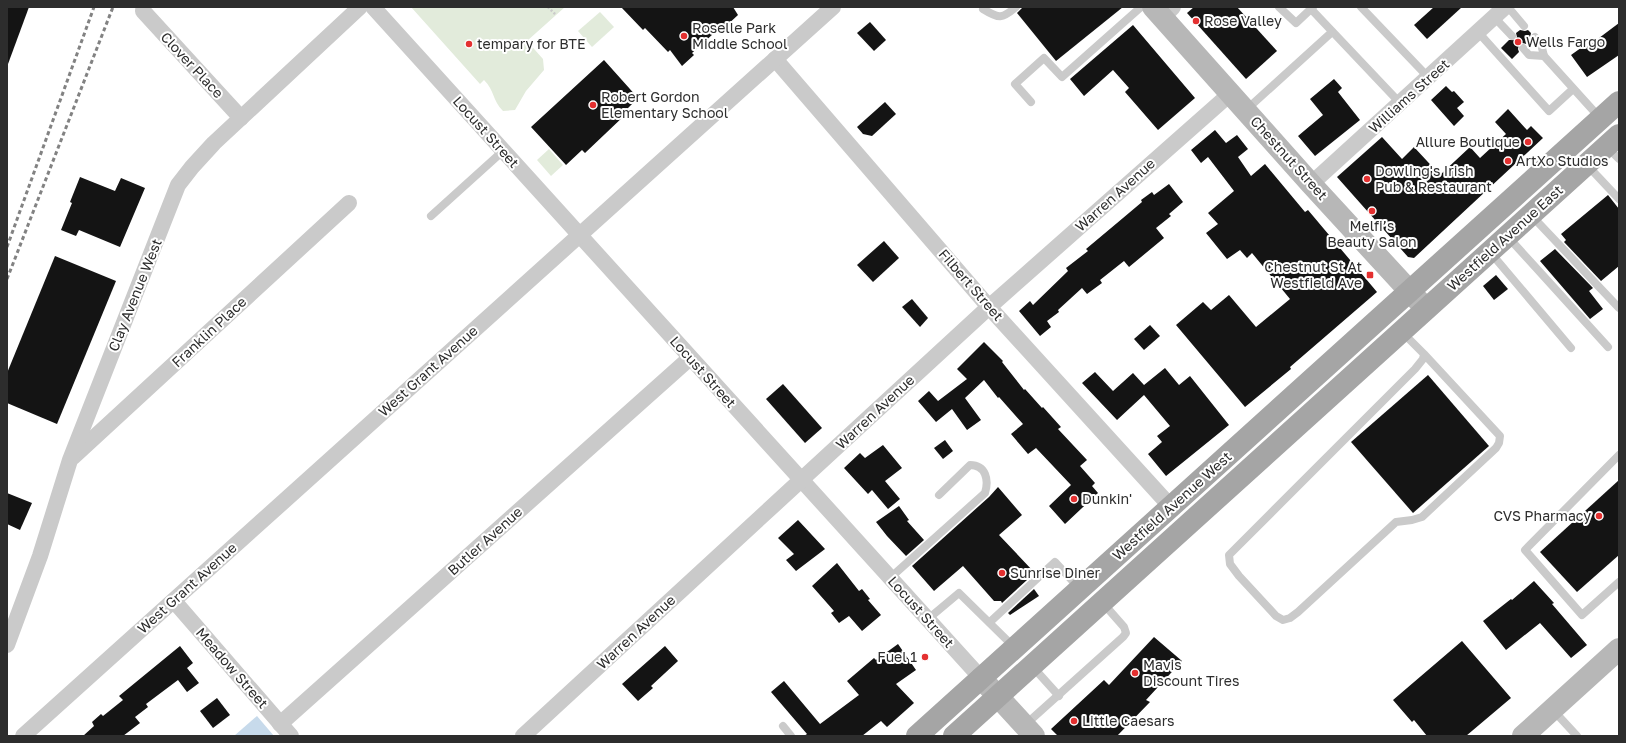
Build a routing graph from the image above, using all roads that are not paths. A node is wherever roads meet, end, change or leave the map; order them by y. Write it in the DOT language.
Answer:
graph roads {
  1 [pos="360,7"];
  2 [pos="373,7"];
  3 [pos="1016,7"];
  4 [pos="1140,7"];
  5 [pos="1279,7"];
  6 [pos="1361,7"];
  7 [pos="828,8"];
  8 [pos="1312,8"];
  9 [pos="983,9"];
  10 [pos="1502,10"];
  11 [pos="143,11"];
  12 [pos="1163,11"];
  13 [pos="1524,26"];
  14 [pos="1332,32"];
  15 [pos="1478,32"];
  16 [pos="1512,36"];
  17 [pos="1535,37"];
  18 [pos="1523,48"];
  19 [pos="1544,56"];
  20 [pos="775,59"];
  21 [pos="1429,78"];
  22 [pos="1573,89"];
  23 [pos="1230,93"];
  24 [pos="1031,102"];
  25 [pos="1619,102"];
  26 [pos="1400,103"];
  27 [pos="1246,110"];
  28 [pos="241,118"];
  29 [pos="1601,119"];
  30 [pos="1615,147"];
  31 [pos="503,150"];
  32 [pos="1586,164"];
  33 [pos="1311,184"];
  34 [pos="1619,199"];
  35 [pos="349,203"];
  36 [pos="1531,214"];
  37 [pos="431,216"];
  38 [pos="580,235"];
  39 [pos="1507,236"];
  40 [pos="1490,252"];
  41 [pos="1410,291"];
  42 [pos="989,307"];
  43 [pos="1619,308"];
  44 [pos="1426,309"];
  45 [pos="1402,331"];
  46 [pos="1608,347"];
  47 [pos="1571,348"];
  48 [pos="1424,354"];
  49 [pos="690,358"];
  50 [pos="1619,455"];
  51 [pos="70,460"];
  52 [pos="801,480"];
  53 [pos="939,494"];
  54 [pos="1172,506"];
  55 [pos="890,578"];
  56 [pos="1619,582"];
  57 [pos="1080,589"];
  58 [pos="174,601"];
  59 [pos="1102,602"];
  60 [pos="928,619"];
  61 [pos="990,622"];
  62 [pos="7,645"];
  63 [pos="1015,648"];
  64 [pos="1618,652"];
  65 [pos="1032,666"];
  66 [pos="981,678"];
  67 [pos="998,696"];
  68 [pos="1059,696"];
  69 [pos="1552,710"];
  70 [pos="280,724"];
  71 [pos="783,726"];
  72 [pos="1029,731"];
  73 [pos="23,736"];
  74 [pos="291,736"];
  75 [pos="523,736"];
  76 [pos="791,736"];
  77 [pos="917,736"];
  78 [pos="954,736"];
  79 [pos="1523,736"];
  80 [pos="1577,736"];
  1 -- 28 [label="street, Clay Avenue West"];
  2 -- 31 [label="street, Locust Street"];
  3 -- 9 [label="lane"];
  4 -- 24 [label="lane"];
  5 -- 8 [label="lane"];
  6 -- 21 [label="lane"];
  7 -- 20 [label="street, West Grant Avenue"];
  8 -- 14 [label="lane"];
  10 -- 13 [label="lane"];
  10 -- 15 [label="street, Williams Street"];
  10 -- 16 [label="lane"];
  11 -- 28 [label="street, Clover Place"];
  12 -- 23 [label="street, Chestnut Street"];
  14 -- 26 [label="lane"];
  14 -- 27 [label="lane"];
  15 -- 21 [label="street, Williams Street"];
  15 -- 22 [label="lane"];
  17 -- 19 [label="lane"];
  18 -- 19 [label="lane"];
  19 -- 22 [label="lane"];
  20 -- 38 [label="street, West Grant Avenue"];
  20 -- 42 [label="street, Filbert Street"];
  21 -- 26 [label="street, Williams Street"];
  22 -- 29 [label="lane"];
  23 -- 27 [label="street, Chestnut Street"];
  23 -- 42 [label="street, Warren Avenue"];
  25 -- 29 [label="main road, Westfield Avenue East"];
  26 -- 33 [label="street, Williams Street"];
  27 -- 33 [label="street, Chestnut Street"];
  28 -- 51 [label="street, Clay Avenue West"];
  29 -- 41 [label="main road, Westfield Avenue East"];
  30 -- 32 [label="main road, Westfield Avenue East"];
  31 -- 37 [label="lane"];
  31 -- 38 [label="street, Locust Street"];
  32 -- 34 [label="lane"];
  32 -- 36 [label="main road, Westfield Avenue East"];
  33 -- 41 [label="street, Chestnut Street"];
  35 -- 51 [label="street, Franklin Place"];
  36 -- 39 [label="main road, Westfield Avenue East"];
  36 -- 43 [label="lane"];
  38 -- 49 [label="street, Locust Street"];
  38 -- 58 [label="street, West Grant Avenue"];
  39 -- 40 [label="main road, Westfield Avenue East"];
  39 -- 46 [label="lane"];
  40 -- 44 [label="main road, Westfield Avenue East"];
  40 -- 47 [label="lane"];
  41 -- 44 [label="street, Chestnut Street"];
  41 -- 54 [label="main road, Westfield Avenue West"];
  42 -- 52 [label="street, Warren Avenue"];
  42 -- 54 [label="street, Filbert Street"];
  44 -- 45 [label="main road, Westfield Avenue West"];
  45 -- 48 [label="lane"];
  45 -- 59 [label="main road, Westfield Avenue West"];
  48 -- 48 [label="lane"];
  49 -- 52 [label="street, Locust Street"];
  49 -- 70 [label="street, Butler Avenue"];
  50 -- 56 [label="lane"];
  51 -- 62 [label="street, Clay Avenue West"];
  52 -- 55 [label="street, Locust Street"];
  52 -- 75 [label="street, Warren Avenue"];
  53 -- 55 [label="lane"];
  54 -- 57 [label="main road, Westfield Avenue West"];
  55 -- 60 [label="street, Locust Street"];
  57 -- 61 [label="lane"];
  57 -- 63 [label="main road, Westfield Avenue West"];
  58 -- 70 [label="street, Meadow Street"];
  58 -- 73 [label="street, West Grant Avenue"];
  59 -- 65 [label="main road, Westfield Avenue West"];
  59 -- 68 [label="lane"];
  60 -- 61 [label="lane"];
  60 -- 66 [label="street, Locust Street"];
  61 -- 63 [label="lane"];
  63 -- 66 [label="main road, Westfield Avenue West"];
  64 -- 69 [label="street"];
  65 -- 67 [label="main road, Westfield Avenue West"];
  65 -- 68 [label="lane"];
  66 -- 67 [label="street, Locust Street"];
  66 -- 77 [label="main road, Westfield Avenue West"];
  67 -- 72 [label="street, Locust Street"];
  67 -- 78 [label="main road, Westfield Avenue West"];
  68 -- 72 [label="lane"];
  69 -- 79 [label="street"];
  69 -- 80 [label="lane"];
  70 -- 74 [label="street, Meadow Street"];
  71 -- 76 [label="lane"];
}
